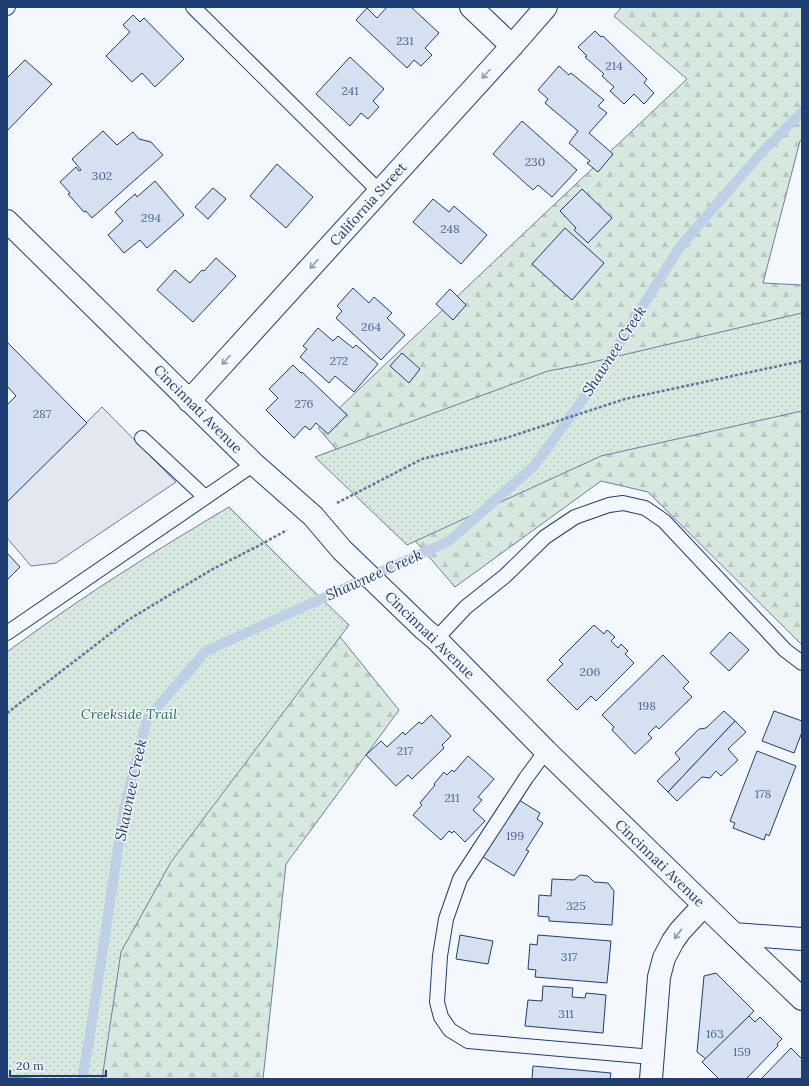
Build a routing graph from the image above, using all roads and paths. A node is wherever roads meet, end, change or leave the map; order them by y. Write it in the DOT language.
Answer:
graph roads {
  1 [pos="193,7"];
  2 [pos="471,7"];
  3 [pos="546,7"];
  4 [pos="512,46"];
  5 [pos="379,191"];
  6 [pos="7,221"];
  7 [pos="802,361"];
  8 [pos="189,401"];
  9 [pos="142,438"];
  10 [pos="254,464"];
  11 [pos="205,497"];
  12 [pos="313,516"];
  13 [pos="7,633"];
  14 [pos="430,634"];
  15 [pos="802,663"];
  16 [pos="7,713"];
  17 [pos="546,751"];
  18 [pos="704,905"];
  19 [pos="734,934"];
  20 [pos="802,939"];
  21 [pos="802,999"];
  22 [pos="653,1057"];
  23 [pos="651,1079"];
  1 -- 5 [label="lane"];
  2 -- 4 [label="main road"];
  3 -- 4 [label="main road, California Street"];
  4 -- 5 [label="main road, California Street, one-way"];
  5 -- 8 [label="main road, California Street, one-way"];
  6 -- 8 [label="main road, Cincinnati Avenue"];
  7 -- 12 [label="path"];
  8 -- 10 [label="main road, Cincinnati Avenue"];
  9 -- 11 [label="lane"];
  10 -- 11 [label="lane"];
  10 -- 12 [label="main road, Cincinnati Avenue"];
  11 -- 13 [label="lane"];
  12 -- 14 [label="main road, Cincinnati Avenue"];
  12 -- 16 [label="path"];
  14 -- 15 [label="lane"];
  14 -- 17 [label="main road, Cincinnati Avenue"];
  17 -- 18 [label="main road, Cincinnati Avenue"];
  17 -- 22 [label="lane"];
  18 -- 19 [label="main road, Cincinnati Avenue"];
  18 -- 22 [label="main road, one-way"];
  19 -- 20 [label="main road"];
  19 -- 21 [label="main road, Cincinnati Avenue"];
  22 -- 23 [label="main road"];
}
